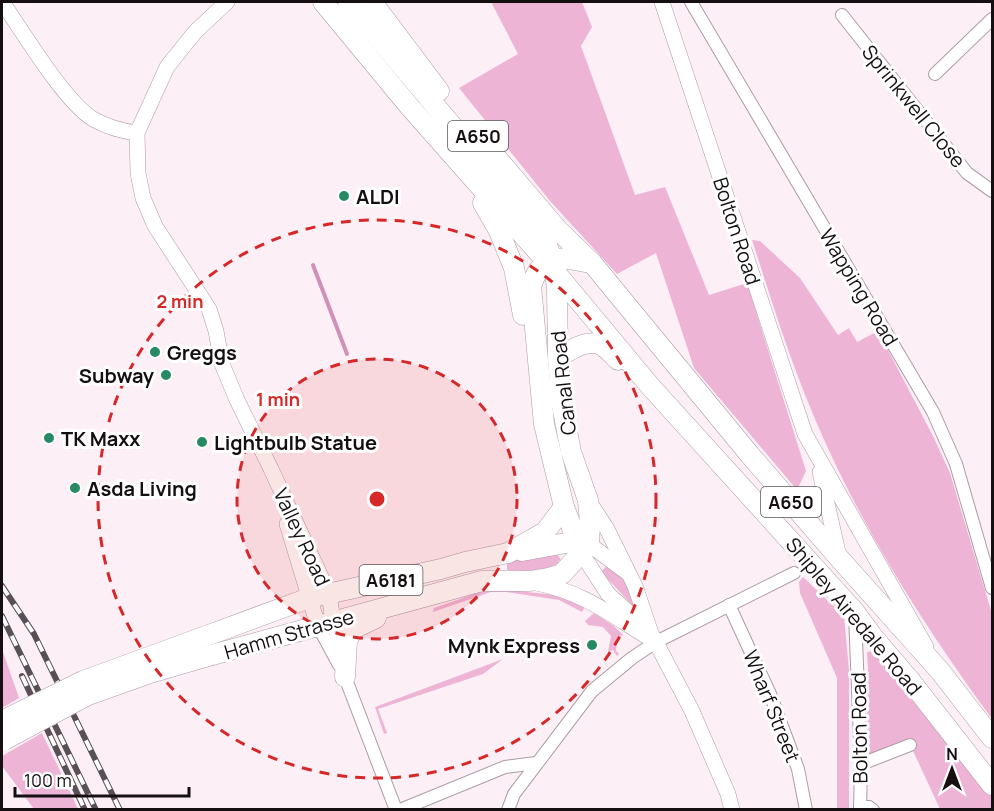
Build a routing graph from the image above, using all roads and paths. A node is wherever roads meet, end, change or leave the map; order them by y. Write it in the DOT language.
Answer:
graph roads {
  1 [pos="2,2"];
  2 [pos="227,2"];
  3 [pos="322,2"];
  4 [pos="348,2"];
  5 [pos="372,2"];
  6 [pos="662,2"];
  7 [pos="691,2"];
  8 [pos="842,15"];
  9 [pos="993,19"];
  10 [pos="935,74"];
  11 [pos="136,134"];
  12 [pos="458,160"];
  13 [pos="993,191"];
  14 [pos="592,263"];
  15 [pos="551,264"];
  16 [pos="558,358"];
  17 [pos="650,386"];
  18 [pos="542,390"];
  19 [pos="817,458"];
  20 [pos="271,469"];
  21 [pos="588,500"];
  22 [pos="564,507"];
  23 [pos="583,546"];
  24 [pos="508,553"];
  25 [pos="839,558"];
  26 [pos="794,573"];
  27 [pos="629,574"];
  28 [pos="530,581"];
  29 [pos="993,588"];
  30 [pos="309,598"];
  31 [pos="423,598"];
  32 [pos="729,605"];
  33 [pos="854,611"];
  34 [pos="327,612"];
  35 [pos="654,638"];
  36 [pos="940,671"];
  37 [pos="345,677"];
  38 [pos="2,734"];
  39 [pos="993,738"];
  40 [pos="910,745"];
  41 [pos="536,763"];
  42 [pos="861,764"];
  43 [pos="993,785"];
  44 [pos="860,808"];
  45 [pos="398,810"];
  46 [pos="508,810"];
  47 [pos="732,810"];
  48 [pos="806,810"];
  49 [pos="873,810"];
  1 -- 11 [label="street"];
  2 -- 11 [label="street, Valley Road"];
  3 -- 12 [label="main road, Canal Road / A650"];
  4 -- 15 [label="main road, A650"];
  5 -- 14 [label="main road, A650"];
  6 -- 19 [label="street, Bolton Road"];
  7 -- 29 [label="street, Wapping Road"];
  8 -- 13 [label="street, Sprinkwell Close"];
  9 -- 10 [label="street"];
  11 -- 20 [label="street, Valley Road"];
  12 -- 15 [label="main road, Canal Road / A650"];
  12 -- 18 [label="main road, Canal Road"];
  14 -- 15 [label="main road"];
  14 -- 25 [label="main road, Shipley Airedale Road / A650"];
  15 -- 16 [label="main road, Canal Road"];
  15 -- 17 [label="main road, Shipley Airedale Road / A650"];
  15 -- 18 [label="main road, Canal Road"];
  16 -- 17 [label="main road"];
  16 -- 21 [label="main road, Canal Road"];
  17 -- 33 [label="main road, Shipley Airedale Road / A650"];
  18 -- 22 [label="main road, Canal Road"];
  19 -- 25 [label="street, Bolton Road"];
  19 -- 36 [label="street, Bolton Road"];
  20 -- 30 [label="street, Valley Road"];
  20 -- 34 [label="street, Valley Road"];
  21 -- 23 [label="main road"];
  21 -- 27 [label="street, Canal Road"];
  22 -- 23 [label="main road, Canal Road"];
  22 -- 24 [label="main road, Hamm Strasse / A6181"];
  23 -- 24 [label="main road, A6181"];
  23 -- 27 [label="street"];
  23 -- 28 [label="main road, Hamm Strasse / A6181"];
  23 -- 35 [label="street, Canal Road"];
  24 -- 34 [label="main road, Hamm Strasse / A6181"];
  25 -- 33 [label="main road"];
  25 -- 36 [label="main road, Shipley Airedale Road / A650"];
  26 -- 32 [label="street"];
  27 -- 35 [label="street, Canal Road"];
  28 -- 31 [label="main road, Hamm Strasse / A6181"];
  28 -- 35 [label="street"];
  30 -- 34 [label="main road, Hamm Strasse / A6181"];
  30 -- 34 [label="street, Valley Road"];
  30 -- 38 [label="main road, Hamm Strasse / A6181, bridge"];
  31 -- 34 [label="main road, Hamm Strasse / A6181"];
  31 -- 37 [label="main road"];
  32 -- 35 [label="street"];
  32 -- 48 [label="street, Wharf Street"];
  33 -- 42 [label="street, Bolton Road"];
  33 -- 43 [label="main road, Shipley Airedale Road / A650"];
  34 -- 37 [label="street, Valley Road"];
  34 -- 38 [label="main road, Hamm Strasse / A6181, bridge"];
  35 -- 41 [label="street"];
  35 -- 47 [label="street, Canal Road"];
  36 -- 39 [label="main road, Shipley Airedale Road / A650"];
  37 -- 45 [label="street, Valley Road"];
  40 -- 42 [label="street"];
  41 -- 45 [label="street"];
  41 -- 46 [label="street"];
  42 -- 44 [label="street, Bolton Road"];
  44 -- 49 [label="street"];
}
